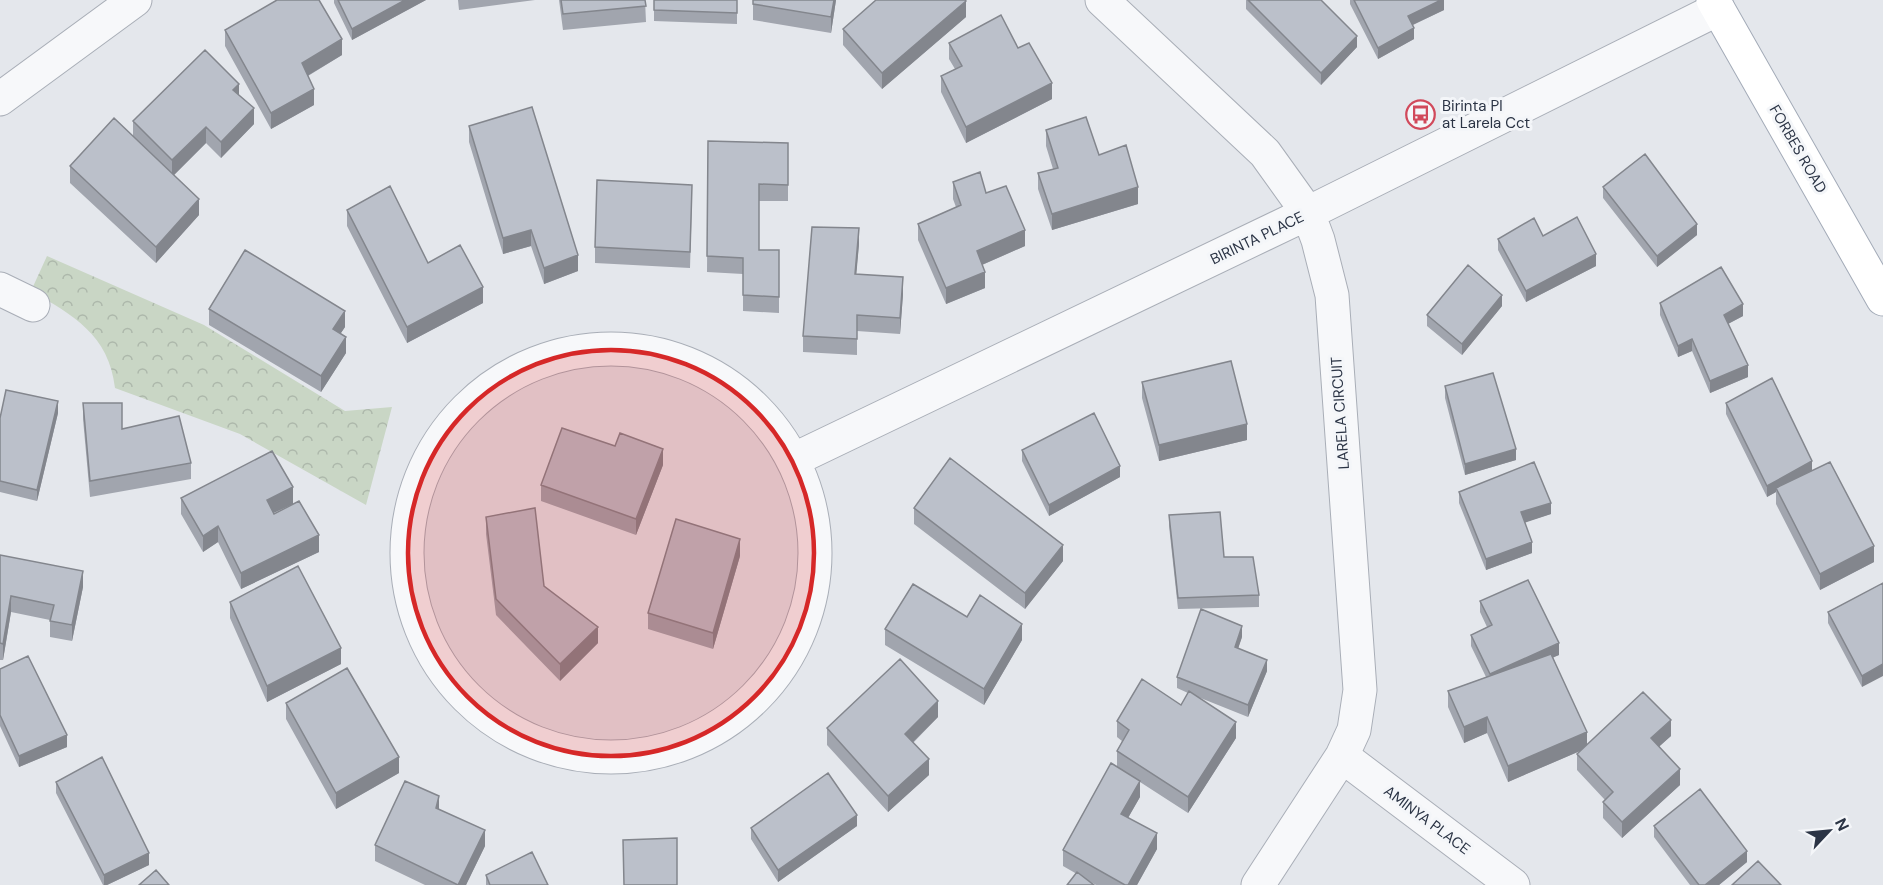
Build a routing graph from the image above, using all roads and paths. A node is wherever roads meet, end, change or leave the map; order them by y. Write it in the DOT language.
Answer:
graph roads {
  1 [pos="135,0"];
  2 [pos="1101,0"];
  3 [pos="1716,4"];
  4 [pos="0,99"];
  5 [pos="1308,213"];
  6 [pos="0,289"];
  7 [pos="1883,299"];
  8 [pos="33,305"];
  9 [pos="793,460"];
  10 [pos="1342,756"];
  11 [pos="1258,885"];
  12 [pos="1513,885"];
  1 -- 4 [label="street"];
  2 -- 5 [label="street, LARELA CIRCUIT"];
  3 -- 5 [label="street, BIRINTA PLACE"];
  3 -- 7 [label="main road, FORBES ROAD"];
  5 -- 9 [label="street, BIRINTA PLACE"];
  5 -- 10 [label="street, LARELA CIRCUIT"];
  6 -- 8 [label="street"];
  9 -- 9 [label="street"];
  10 -- 11 [label="street, LARELA CIRCUIT"];
  10 -- 12 [label="street, AMINYA PLACE"];
}
